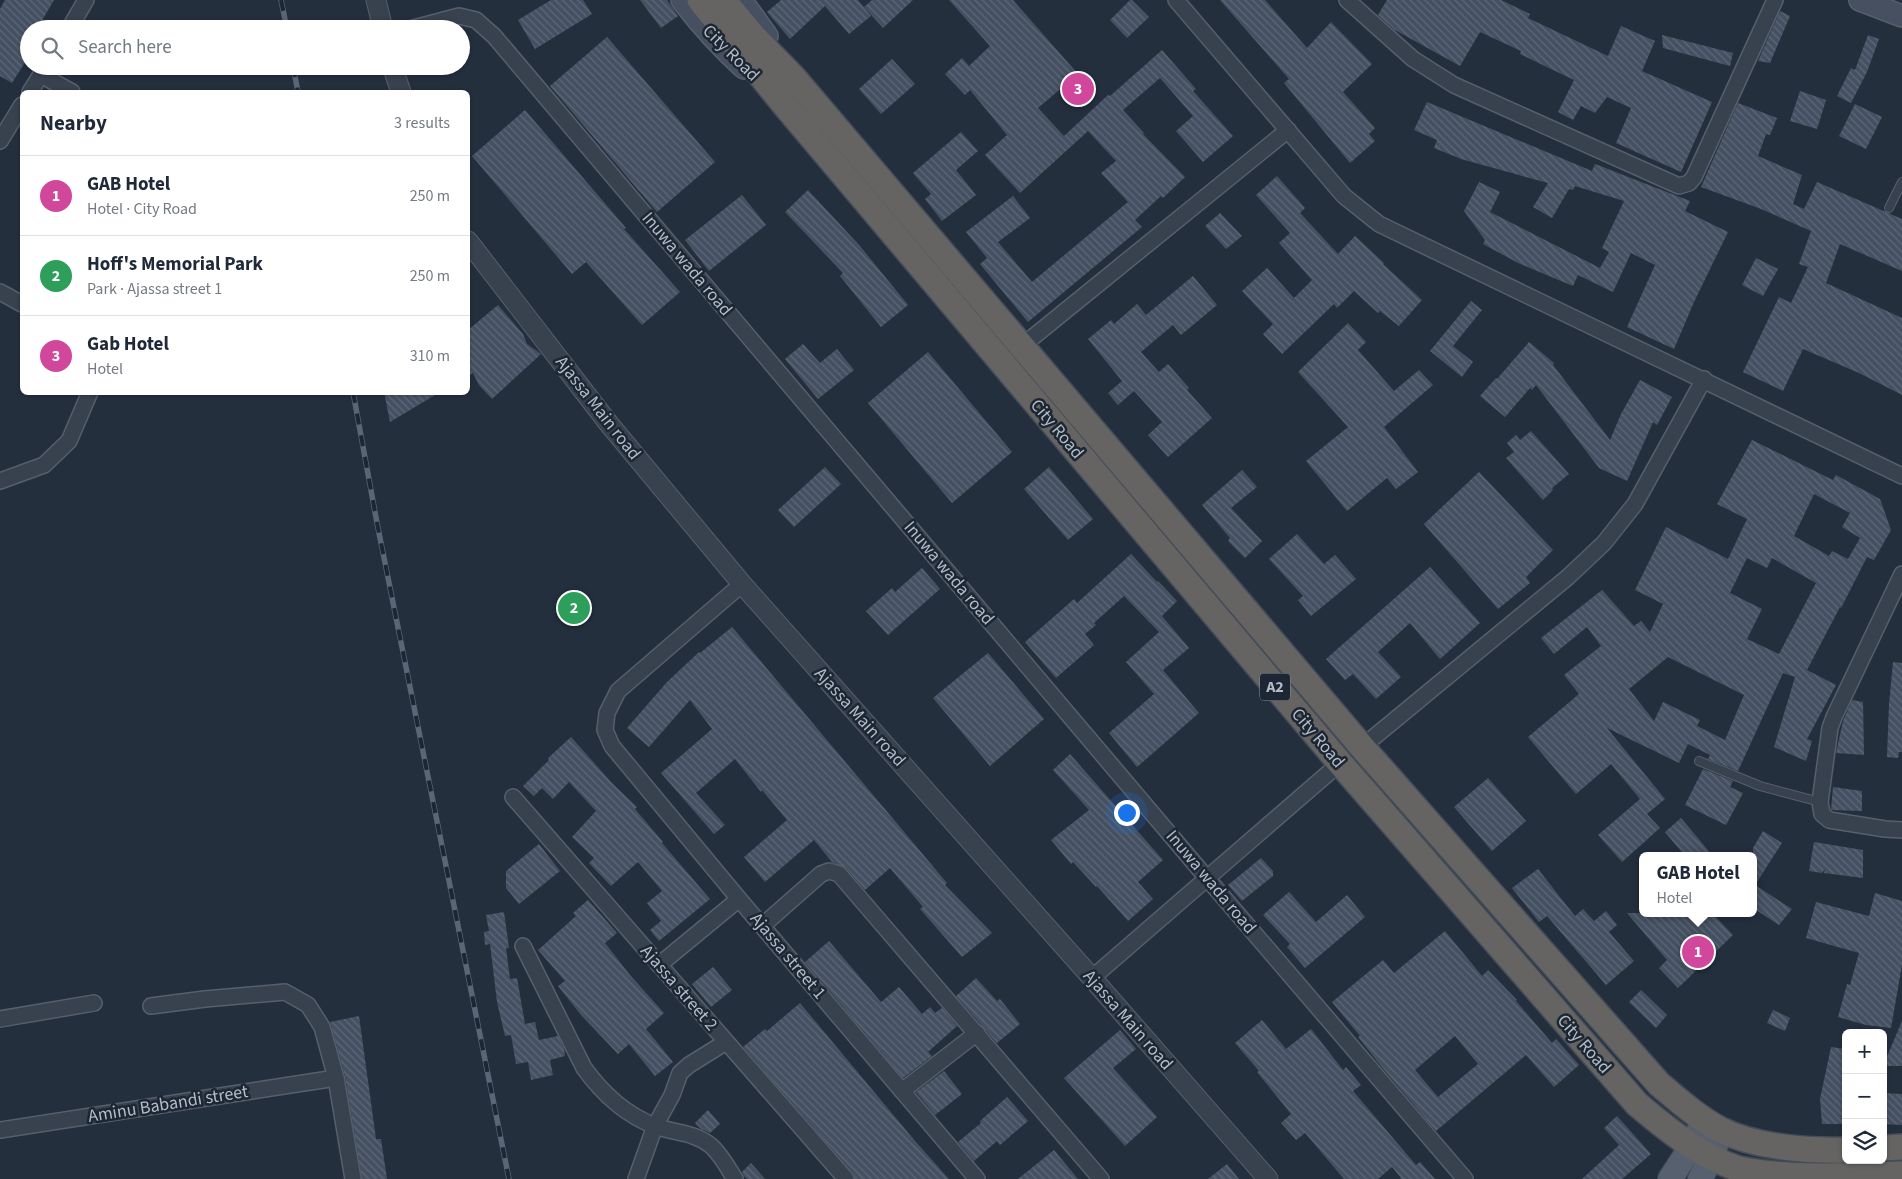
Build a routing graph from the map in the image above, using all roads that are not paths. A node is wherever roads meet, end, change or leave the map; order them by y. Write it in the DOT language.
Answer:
graph roads {
  1 [pos="86,0"];
  2 [pos="376,0"];
  3 [pos="682,0"];
  4 [pos="700,0"];
  5 [pos="723,0"];
  6 [pos="741,0"];
  7 [pos="1176,0"];
  8 [pos="1347,0"];
  9 [pos="1775,0"];
  10 [pos="1860,0"];
  11 [pos="1893,0"];
  12 [pos="1902,3"];
  13 [pos="1902,16"];
  14 [pos="74,20"];
  15 [pos="381,20"];
  16 [pos="444,20"];
  17 [pos="745,41"];
  18 [pos="41,75"];
  19 [pos="49,75"];
  20 [pos="395,75"];
  21 [pos="794,78"];
  22 [pos="31,90"];
  23 [pos="69,90"];
  24 [pos="399,90"];
  25 [pos="782,103"];
  26 [pos="20,108"];
  27 [pos="1288,130"];
  28 [pos="3,131"];
  29 [pos="1902,182"];
  30 [pos="1889,208"];
  31 [pos="470,244"];
  32 [pos="0,292"];
  33 [pos="20,303"];
  34 [pos="1022,346"];
  35 [pos="1704,380"];
  36 [pos="89,395"];
  37 [pos="1902,476"];
  38 [pos="0,480"];
  39 [pos="1902,574"];
  40 [pos="742,584"];
  41 [pos="1362,747"];
  42 [pos="1699,760"];
  43 [pos="1340,763"];
  44 [pos="513,797"];
  45 [pos="1820,802"];
  46 [pos="1902,830"];
  47 [pos="1206,877"];
  48 [pos="739,899"];
  49 [pos="762,926"];
  50 [pos="523,946"];
  51 [pos="659,965"];
  52 [pos="1092,978"];
  53 [pos="94,1003"];
  54 [pos="151,1006"];
  55 [pos="0,1019"];
  56 [pos="977,1034"];
  57 [pos="726,1042"];
  58 [pos="336,1078"];
  59 [pos="902,1092"];
  60 [pos="1713,1125"];
  61 [pos="655,1126"];
  62 [pos="0,1130"];
  63 [pos="1902,1147"];
  64 [pos="1887,1148"];
  65 [pos="1842,1150"];
  66 [pos="1702,1152"];
  67 [pos="1902,1174"];
  68 [pos="353,1179"];
  69 [pos="636,1179"];
  70 [pos="735,1179"];
  71 [pos="846,1179"];
  72 [pos="977,1179"];
  73 [pos="1102,1179"];
  74 [pos="1268,1179"];
  75 [pos="1465,1179"];
  76 [pos="1670,1179"];
  77 [pos="1700,1179"];
  1 -- 14 [label="street"];
  2 -- 15 [label="street"];
  3 -- 25 [label="main road, City Road / A2"];
  4 -- 17 [label="highway, A2"];
  5 -- 17 [label="highway, A2"];
  6 -- 21 [label="main road, City Road / A2"];
  7 -- 27 [label="street"];
  8 -- 9 [label="street"];
  10 -- 13 [label="main road"];
  11 -- 12 [label="main road"];
  16 -- 47 [label="street, Inuwa wada road"];
  17 -- 21 [label="highway, City Road / A2"];
  17 -- 25 [label="highway, City Road / A2"];
  18 -- 22 [label="street"];
  19 -- 23 [label="street"];
  20 -- 24 [label="street"];
  21 -- 34 [label="highway, City Road / A2"];
  25 -- 43 [label="highway, City Road / A2"];
  26 -- 28 [label="street"];
  27 -- 34 [label="street"];
  27 -- 35 [label="street"];
  29 -- 30 [label="lane"];
  31 -- 40 [label="street, Ajassa Main road"];
  32 -- 33 [label="street"];
  34 -- 41 [label="highway, City Road / A2"];
  35 -- 37 [label="street"];
  35 -- 41 [label="street"];
  36 -- 38 [label="street"];
  39 -- 45 [label="street"];
  40 -- 48 [label="street, Ajassa street 1"];
  40 -- 52 [label="street, Ajassa Main road"];
  41 -- 60 [label="highway, City Road / A2"];
  42 -- 45 [label="lane"];
  43 -- 47 [label="street"];
  43 -- 66 [label="highway, City Road / A2"];
  44 -- 51 [label="street, Ajassa street 2"];
  45 -- 46 [label="street"];
  47 -- 52 [label="street"];
  47 -- 75 [label="street, Inuwa wada road"];
  48 -- 49 [label="street, Ajassa street 1"];
  48 -- 51 [label="street"];
  49 -- 56 [label="street"];
  49 -- 59 [label="street, Ajassa street 1"];
  50 -- 61 [label="street"];
  51 -- 57 [label="street, Ajassa street 2"];
  52 -- 74 [label="street, Ajassa Main road"];
  53 -- 55 [label="street"];
  54 -- 58 [label="street"];
  56 -- 59 [label="street"];
  56 -- 73 [label="street"];
  57 -- 61 [label="street"];
  57 -- 71 [label="street, Ajassa street 2"];
  58 -- 62 [label="street, Aminu Babandi street"];
  58 -- 68 [label="street"];
  59 -- 72 [label="street, Ajassa street 1"];
  60 -- 65 [label="highway, City Road / A2"];
  60 -- 66 [label="main road"];
  61 -- 69 [label="street"];
  61 -- 70 [label="street"];
  63 -- 64 [label="highway"];
  66 -- 67 [label="highway, City Road / A2"];
  66 -- 76 [label="main road"];
  66 -- 77 [label="main road"];
}
